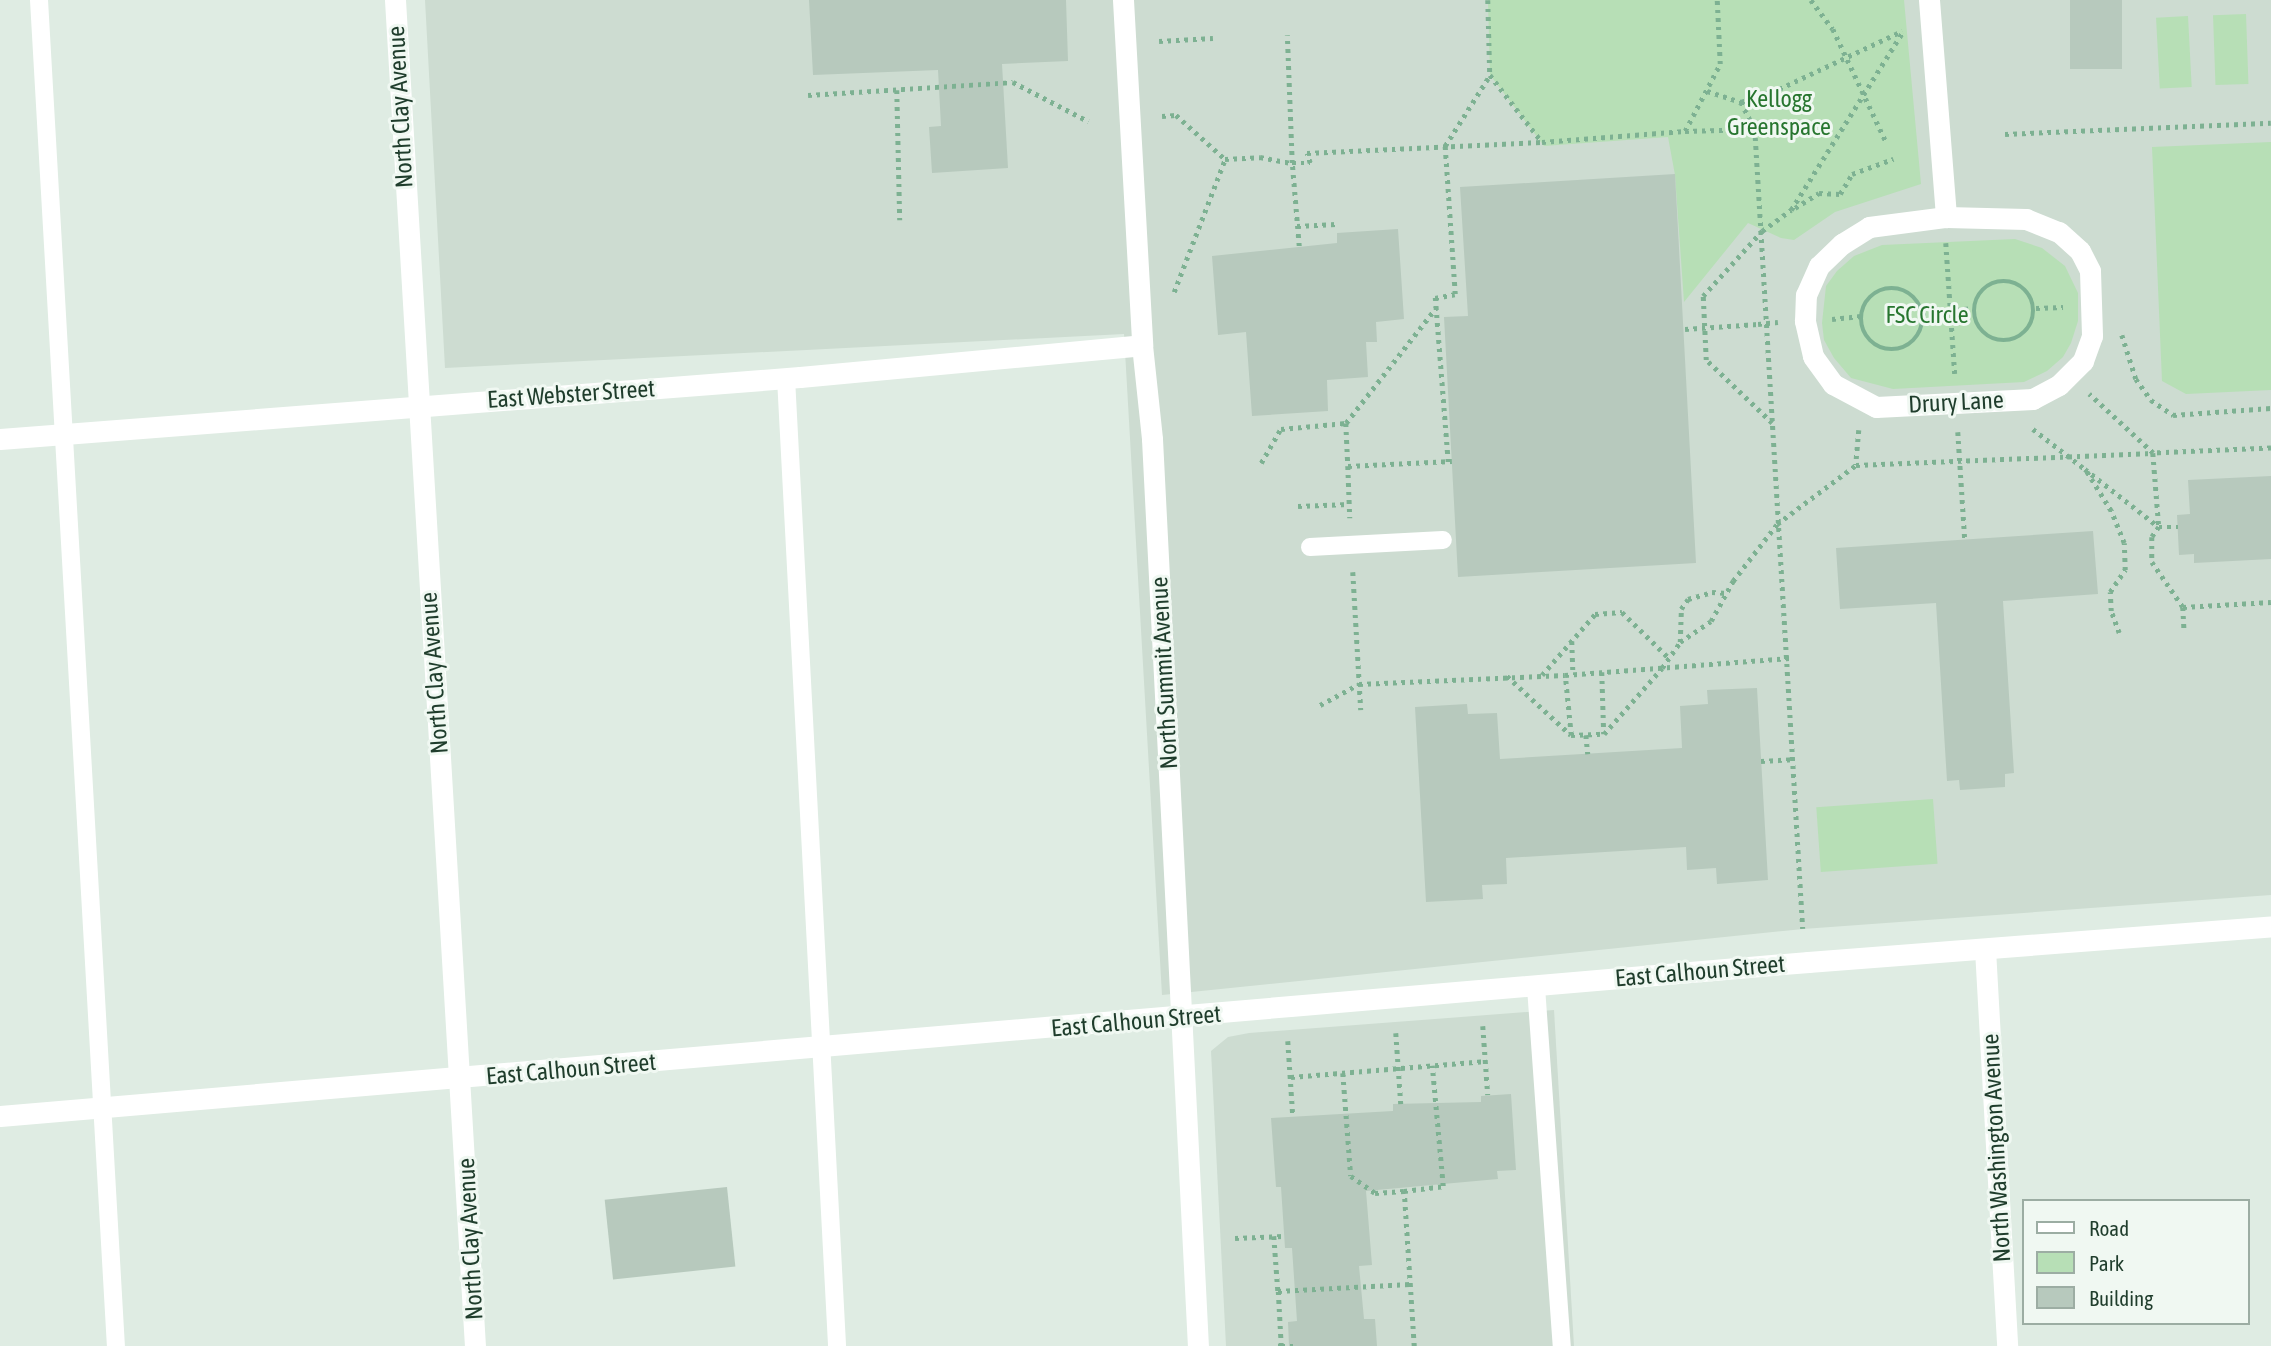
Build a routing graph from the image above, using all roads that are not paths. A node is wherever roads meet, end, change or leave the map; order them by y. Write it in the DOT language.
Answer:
graph roads {
  1 [pos="38,0"];
  2 [pos="395,0"];
  3 [pos="1123,0"];
  4 [pos="1929,0"];
  5 [pos="1946,217"];
  6 [pos="1142,345"];
  7 [pos="786,378"];
  8 [pos="417,406"];
  9 [pos="63,434"];
  10 [pos="0,439"];
  11 [pos="1443,540"];
  12 [pos="1310,547"];
  13 [pos="2271,926"];
  14 [pos="1985,949"];
  15 [pos="1536,987"];
  16 [pos="1181,1017"];
  17 [pos="819,1048"];
  18 [pos="461,1078"];
  19 [pos="104,1107"];
  20 [pos="0,1116"];
  21 [pos="116,1346"];
  22 [pos="475,1346"];
  23 [pos="837,1346"];
  24 [pos="1198,1346"];
  25 [pos="1562,1346"];
  26 [pos="2007,1346"];
  1 -- 9 [label="lane"];
  2 -- 8 [label="street, North Clay Avenue"];
  3 -- 6 [label="street, North Summit Avenue"];
  4 -- 5 [label="street"];
  5 -- 5 [label="street, Drury Lane"];
  6 -- 7 [label="street, East Webster Street"];
  6 -- 16 [label="street, North Summit Avenue"];
  7 -- 8 [label="street, East Webster Street"];
  7 -- 17 [label="lane"];
  8 -- 9 [label="street, East Webster Street"];
  8 -- 18 [label="street, North Clay Avenue"];
  9 -- 10 [label="street, East Webster Street"];
  9 -- 19 [label="lane"];
  11 -- 12 [label="lane"];
  13 -- 14 [label="street, East Calhoun Street"];
  14 -- 15 [label="street, East Calhoun Street"];
  14 -- 26 [label="street, North Washington Avenue"];
  15 -- 16 [label="street, East Calhoun Street"];
  15 -- 25 [label="lane"];
  16 -- 17 [label="street, East Calhoun Street"];
  16 -- 24 [label="street, North Summit Avenue"];
  17 -- 18 [label="street, East Calhoun Street"];
  17 -- 23 [label="lane"];
  18 -- 19 [label="street, East Calhoun Street"];
  18 -- 22 [label="street, North Clay Avenue"];
  19 -- 20 [label="street, East Calhoun Street"];
  19 -- 21 [label="lane"];
}
